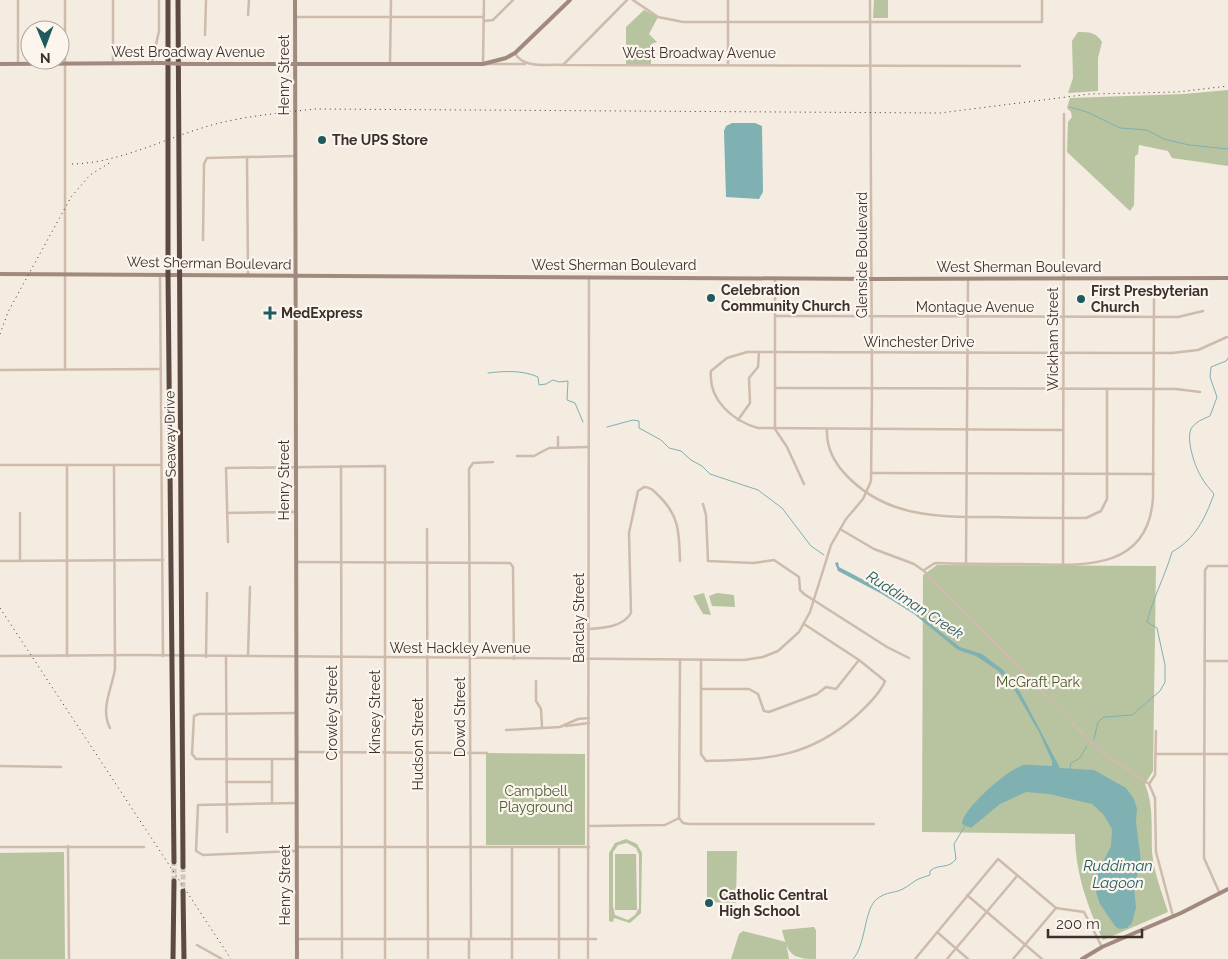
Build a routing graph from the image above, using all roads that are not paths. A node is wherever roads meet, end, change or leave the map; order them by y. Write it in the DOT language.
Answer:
graph roads {
  1 [pos="18,0"];
  2 [pos="65,0"];
  3 [pos="113,0"];
  4 [pos="159,0"];
  5 [pos="168,0"];
  6 [pos="178,0"];
  7 [pos="206,0"];
  8 [pos="248,0"];
  9 [pos="295,0"];
  10 [pos="391,0"];
  11 [pos="484,0"];
  12 [pos="513,0"];
  13 [pos="570,0"];
  14 [pos="627,0"];
  15 [pos="633,0"];
  16 [pos="728,0"];
  17 [pos="870,0"];
  18 [pos="1042,0"];
  19 [pos="248,14"];
  20 [pos="295,17"];
  21 [pos="484,17"];
  22 [pos="390,18"];
  23 [pos="65,20"];
  24 [pos="484,21"];
  25 [pos="728,22"];
  26 [pos="870,22"];
  27 [pos="204,35"];
  28 [pos="515,53"];
  29 [pos="152,63"];
  30 [pos="295,63"];
  31 [pos="390,63"];
  32 [pos="527,63"];
  33 [pos="0,64"];
  34 [pos="18,64"];
  35 [pos="70,64"];
  36 [pos="113,64"];
  37 [pos="482,64"];
  38 [pos="728,64"];
  39 [pos="870,64"];
  40 [pos="563,65"];
  41 [pos="1020,66"];
  42 [pos="66,70"];
  43 [pos="1064,114"];
  44 [pos="294,156"];
  45 [pos="247,157"];
  46 [pos="169,209"];
  47 [pos="203,240"];
  48 [pos="179,266"];
  49 [pos="0,274"];
  50 [pos="66,274"];
  51 [pos="160,274"];
  52 [pos="180,274"];
  53 [pos="248,275"];
  54 [pos="294,275"];
  55 [pos="168,276"];
  56 [pos="589,276"];
  57 [pos="775,277"];
  58 [pos="1064,278"];
  59 [pos="1228,278"];
  60 [pos="872,279"];
  61 [pos="968,279"];
  62 [pos="1154,299"];
  63 [pos="1203,311"];
  64 [pos="776,316"];
  65 [pos="872,316"];
  66 [pos="967,317"];
  67 [pos="1063,317"];
  68 [pos="1154,317"];
  69 [pos="1227,336"];
  70 [pos="180,341"];
  71 [pos="759,352"];
  72 [pos="776,352"];
  73 [pos="872,352"];
  74 [pos="968,353"];
  75 [pos="1063,353"];
  76 [pos="1154,354"];
  77 [pos="65,369"];
  78 [pos="161,369"];
  79 [pos="0,370"];
  80 [pos="775,388"];
  81 [pos="872,388"];
  82 [pos="967,388"];
  83 [pos="1063,389"];
  84 [pos="1107,389"];
  85 [pos="1154,389"];
  86 [pos="1200,392"];
  87 [pos="738,420"];
  88 [pos="775,429"];
  89 [pos="827,430"];
  90 [pos="872,430"];
  91 [pos="967,430"];
  92 [pos="1063,430"];
  93 [pos="558,437"];
  94 [pos="558,447"];
  95 [pos="588,447"];
  96 [pos="517,456"];
  97 [pos="493,462"];
  98 [pos="162,464"];
  99 [pos="0,465"];
  100 [pos="67,465"];
  101 [pos="114,465"];
  102 [pos="295,466"];
  103 [pos="341,466"];
  104 [pos="872,472"];
  105 [pos="967,473"];
  106 [pos="1063,473"];
  107 [pos="1107,474"];
  108 [pos="1154,474"];
  109 [pos="804,484"];
  110 [pos="867,493"];
  111 [pos="703,504"];
  112 [pos="295,512"];
  113 [pos="20,513"];
  114 [pos="227,513"];
  115 [pos="967,517"];
  116 [pos="1063,518"];
  117 [pos="427,529"];
  118 [pos="840,529"];
  119 [pos="228,542"];
  120 [pos="115,560"];
  121 [pos="163,560"];
  122 [pos="0,561"];
  123 [pos="20,561"];
  124 [pos="67,561"];
  125 [pos="680,561"];
  126 [pos="296,562"];
  127 [pos="341,562"];
  128 [pos="384,562"];
  129 [pos="427,562"];
  130 [pos="470,562"];
  131 [pos="966,563"];
  132 [pos="1062,565"];
  133 [pos="1228,566"];
  134 [pos="924,571"];
  135 [pos="250,587"];
  136 [pos="207,593"];
  137 [pos="171,596"];
  138 [pos="814,598"];
  139 [pos="804,624"];
  140 [pos="588,629"];
  141 [pos="183,649"];
  142 [pos="0,656"];
  143 [pos="67,656"];
  144 [pos="114,656"];
  145 [pos="163,656"];
  146 [pos="172,656"];
  147 [pos="226,656"];
  148 [pos="248,656"];
  149 [pos="183,657"];
  150 [pos="206,657"];
  151 [pos="296,657"];
  152 [pos="342,658"];
  153 [pos="385,658"];
  154 [pos="428,658"];
  155 [pos="470,658"];
  156 [pos="909,658"];
  157 [pos="514,659"];
  158 [pos="589,659"];
  159 [pos="680,659"];
  160 [pos="701,660"];
  161 [pos="859,660"];
  162 [pos="1205,661"];
  163 [pos="1228,661"];
  164 [pos="172,663"];
  165 [pos="536,681"];
  166 [pos="701,689"];
  167 [pos="226,714"];
  168 [pos="296,714"];
  169 [pos="589,718"];
  170 [pos="183,723"];
  171 [pos="589,723"];
  172 [pos="564,726"];
  173 [pos="542,727"];
  174 [pos="110,728"];
  175 [pos="506,730"];
  176 [pos="1156,731"];
  177 [pos="296,752"];
  178 [pos="342,752"];
  179 [pos="385,752"];
  180 [pos="428,752"];
  181 [pos="487,752"];
  182 [pos="471,753"];
  183 [pos="1156,754"];
  184 [pos="1204,754"];
  185 [pos="1228,754"];
  186 [pos="226,759"];
  187 [pos="272,759"];
  188 [pos="296,759"];
  189 [pos="0,766"];
  190 [pos="61,767"];
  191 [pos="226,782"];
  192 [pos="272,782"];
  193 [pos="1149,784"];
  194 [pos="272,803"];
  195 [pos="296,803"];
  196 [pos="226,804"];
  197 [pos="679,818"];
  198 [pos="874,824"];
  199 [pos="589,826"];
  200 [pos="226,832"];
  201 [pos="68,846"];
  202 [pos="0,847"];
  203 [pos="144,847"];
  204 [pos="341,847"];
  205 [pos="385,847"];
  206 [pos="428,847"];
  207 [pos="470,847"];
  208 [pos="512,847"];
  209 [pos="559,847"];
  210 [pos="589,847"];
  211 [pos="296,849"];
  212 [pos="174,862"];
  213 [pos="183,867"];
  214 [pos="1017,876"];
  215 [pos="174,881"];
  216 [pos="1228,889"];
  217 [pos="183,891"];
  218 [pos="967,894"];
  219 [pos="1220,894"];
  220 [pos="1056,908"];
  221 [pos="987,912"];
  222 [pos="1173,916"];
  223 [pos="937,932"];
  224 [pos="512,938"];
  225 [pos="559,938"];
  226 [pos="297,939"];
  227 [pos="342,939"];
  228 [pos="385,939"];
  229 [pos="428,939"];
  230 [pos="470,939"];
  231 [pos="588,939"];
  232 [pos="596,939"];
  233 [pos="197,945"];
  234 [pos="1025,945"];
  235 [pos="1102,947"];
  236 [pos="956,948"];
  237 [pos="70,959"];
  238 [pos="174,959"];
  239 [pos="184,959"];
  240 [pos="222,959"];
  241 [pos="297,959"];
  242 [pos="342,959"];
  243 [pos="385,959"];
  244 [pos="428,959"];
  245 [pos="469,959"];
  246 [pos="512,959"];
  247 [pos="559,959"];
  248 [pos="588,959"];
  249 [pos="915,959"];
  250 [pos="947,959"];
  251 [pos="968,959"];
  252 [pos="1013,959"];
  253 [pos="1042,959"];
  254 [pos="1082,959"];
  1 -- 34 [label="street"];
  2 -- 23 [label="street"];
  3 -- 36 [label="street"];
  4 -- 29 [label="street"];
  5 -- 46 [label="highway, Seaway Drive"];
  6 -- 48 [label="highway, Seaway Drive"];
  7 -- 27 [label="street"];
  8 -- 19 [label="street"];
  9 -- 20 [label="main road, Henry Street"];
  10 -- 22 [label="street"];
  11 -- 21 [label="street"];
  12 -- 24 [label="street"];
  13 -- 28 [label="main road"];
  14 -- 40 [label="street"];
  15 -- 25 [label="street"];
  16 -- 25 [label="street"];
  17 -- 26 [label="street, Glenside Boulevard"];
  18 -- 26 [label="street"];
  20 -- 22 [label="street"];
  20 -- 30 [label="main road, Henry Street"];
  21 -- 22 [label="street"];
  21 -- 24 [label="street"];
  22 -- 31 [label="street"];
  24 -- 37 [label="street"];
  25 -- 26 [label="street"];
  25 -- 38 [label="street"];
  26 -- 39 [label="street, Glenside Boulevard"];
  28 -- 32 [label="street"];
  28 -- 37 [label="main road"];
  29 -- 30 [label="main road, West Broadway Avenue, bridge"];
  29 -- 36 [label="main road, West Broadway Avenue"];
  30 -- 31 [label="main road, West Broadway Avenue"];
  30 -- 44 [label="main road, Henry Street"];
  31 -- 37 [label="main road, West Broadway Avenue"];
  32 -- 37 [label="street, West Broadway Avenue"];
  32 -- 40 [label="street, West Broadway Avenue"];
  33 -- 34 [label="main road, West Broadway Avenue"];
  35 -- 36 [label="main road, West Broadway Avenue"];
  38 -- 39 [label="street, West Broadway Avenue"];
  38 -- 40 [label="street, West Broadway Avenue"];
  39 -- 41 [label="street, West Broadway Avenue"];
  39 -- 60 [label="street, Glenside Boulevard"];
  42 -- 50 [label="street"];
  43 -- 58 [label="street, Wickham Street"];
  44 -- 45 [label="street"];
  44 -- 54 [label="main road, Henry Street"];
  45 -- 47 [label="street"];
  45 -- 53 [label="street"];
  46 -- 48 [label="highway"];
  46 -- 55 [label="highway, Seaway Drive"];
  48 -- 52 [label="highway, Seaway Drive"];
  49 -- 50 [label="main road, West Sherman Boulevard"];
  50 -- 51 [label="main road, West Sherman Boulevard"];
  50 -- 77 [label="street"];
  51 -- 55 [label="main road, West Sherman Boulevard"];
  51 -- 78 [label="street"];
  52 -- 53 [label="main road, West Sherman Boulevard"];
  52 -- 55 [label="main road, West Sherman Boulevard"];
  52 -- 70 [label="highway, Seaway Drive"];
  53 -- 54 [label="main road, West Sherman Boulevard"];
  54 -- 56 [label="main road, West Sherman Boulevard"];
  54 -- 102 [label="main road, Henry Street"];
  55 -- 70 [label="highway"];
  55 -- 137 [label="highway, Seaway Drive"];
  56 -- 57 [label="main road, West Sherman Boulevard"];
  56 -- 95 [label="street, Barclay Street"];
  57 -- 60 [label="main road, West Sherman Boulevard"];
  57 -- 64 [label="street"];
  58 -- 59 [label="main road, West Sherman Boulevard"];
  58 -- 61 [label="main road, West Sherman Boulevard"];
  58 -- 67 [label="street, Wickham Street"];
  60 -- 61 [label="main road, West Sherman Boulevard"];
  60 -- 65 [label="street, Glenside Boulevard"];
  61 -- 66 [label="street"];
  62 -- 68 [label="street"];
  63 -- 68 [label="street, Montague Avenue"];
  64 -- 65 [label="street, Montague Avenue"];
  64 -- 72 [label="street"];
  65 -- 66 [label="street, Montague Avenue"];
  65 -- 73 [label="street, Glenside Boulevard"];
  66 -- 67 [label="street, Montague Avenue"];
  66 -- 74 [label="street"];
  67 -- 68 [label="street, Montague Avenue"];
  67 -- 75 [label="street, Wickham Street"];
  68 -- 76 [label="street"];
  69 -- 76 [label="street, Winchester Drive"];
  70 -- 141 [label="highway, Seaway Drive"];
  71 -- 72 [label="street, Winchester Drive"];
  71 -- 87 [label="street"];
  71 -- 87 [label="street, Winchester Drive"];
  72 -- 73 [label="street, Winchester Drive"];
  72 -- 80 [label="street"];
  73 -- 74 [label="street, Winchester Drive"];
  73 -- 81 [label="street, Glenside Boulevard"];
  74 -- 75 [label="street, Winchester Drive"];
  74 -- 82 [label="street"];
  75 -- 76 [label="street, Winchester Drive"];
  75 -- 83 [label="street, Wickham Street"];
  76 -- 85 [label="street"];
  77 -- 78 [label="street"];
  77 -- 79 [label="street"];
  78 -- 98 [label="street"];
  80 -- 81 [label="street"];
  80 -- 88 [label="street"];
  81 -- 82 [label="street"];
  81 -- 90 [label="street, Glenside Boulevard"];
  82 -- 83 [label="street"];
  82 -- 91 [label="street"];
  83 -- 84 [label="street"];
  83 -- 92 [label="street, Wickham Street"];
  84 -- 85 [label="street"];
  84 -- 107 [label="street"];
  85 -- 86 [label="street"];
  85 -- 108 [label="street"];
  87 -- 88 [label="street, Winchester Drive"];
  88 -- 89 [label="street, Winchester Drive"];
  88 -- 109 [label="street"];
  89 -- 90 [label="street, Winchester Drive"];
  89 -- 110 [label="street"];
  90 -- 91 [label="street, Winchester Drive"];
  90 -- 104 [label="street, Glenside Boulevard"];
  91 -- 92 [label="street, Winchester Drive"];
  91 -- 105 [label="street"];
  92 -- 106 [label="street, Wickham Street"];
  93 -- 94 [label="street"];
  94 -- 95 [label="street"];
  94 -- 96 [label="street"];
  95 -- 140 [label="street, Barclay Street"];
  97 -- 130 [label="street, Dowd Street"];
  98 -- 101 [label="street"];
  98 -- 121 [label="street"];
  99 -- 100 [label="street"];
  100 -- 101 [label="street"];
  100 -- 124 [label="street"];
  101 -- 120 [label="street"];
  102 -- 103 [label="street"];
  102 -- 112 [label="main road, Henry Street"];
  102 -- 114 [label="street"];
  103 -- 127 [label="street, Crowley Street"];
  103 -- 128 [label="street, Kinsey Street"];
  104 -- 105 [label="street"];
  104 -- 110 [label="street, Glenside Boulevard"];
  105 -- 106 [label="street"];
  105 -- 115 [label="street"];
  106 -- 107 [label="street"];
  106 -- 116 [label="street, Wickham Street"];
  107 -- 108 [label="street"];
  107 -- 116 [label="street"];
  108 -- 132 [label="street"];
  110 -- 115 [label="street"];
  110 -- 118 [label="street, Glenside Boulevard"];
  111 -- 138 [label="street"];
  112 -- 114 [label="street"];
  112 -- 126 [label="main road, Henry Street"];
  113 -- 123 [label="street"];
  114 -- 119 [label="street"];
  115 -- 116 [label="street"];
  115 -- 131 [label="street"];
  116 -- 132 [label="street, Wickham Street"];
  117 -- 129 [label="street, Hudson Street"];
  118 -- 134 [label="street"];
  118 -- 138 [label="street, West Hackley Avenue"];
  120 -- 121 [label="street"];
  120 -- 124 [label="street"];
  120 -- 144 [label="street"];
  121 -- 145 [label="street"];
  122 -- 123 [label="street"];
  123 -- 124 [label="street"];
  124 -- 143 [label="street"];
  125 -- 140 [label="street"];
  126 -- 127 [label="street"];
  126 -- 151 [label="main road, Henry Street"];
  127 -- 128 [label="street"];
  127 -- 152 [label="street, Crowley Street"];
  128 -- 129 [label="street"];
  128 -- 153 [label="street, Kinsey Street"];
  129 -- 130 [label="street"];
  129 -- 154 [label="street, Hudson Street"];
  130 -- 155 [label="street, Dowd Street"];
  130 -- 157 [label="street"];
  131 -- 132 [label="street"];
  131 -- 134 [label="street"];
  133 -- 162 [label="street"];
  134 -- 193 [label="street"];
  135 -- 148 [label="street"];
  136 -- 150 [label="street"];
  137 -- 141 [label="highway"];
  137 -- 146 [label="highway, Seaway Drive"];
  138 -- 139 [label="street, West Hackley Avenue"];
  138 -- 156 [label="street"];
  139 -- 160 [label="street, West Hackley Avenue"];
  139 -- 161 [label="street"];
  140 -- 158 [label="street, Barclay Street"];
  141 -- 149 [label="highway, Seaway Drive"];
  142 -- 143 [label="street, West Hackley Avenue"];
  143 -- 144 [label="street, West Hackley Avenue"];
  144 -- 145 [label="street, West Hackley Avenue"];
  144 -- 174 [label="street"];
  145 -- 146 [label="street, West Hackley Avenue"];
  146 -- 149 [label="street, West Hackley Avenue"];
  146 -- 164 [label="highway, Seaway Drive"];
  147 -- 148 [label="street, West Hackley Avenue"];
  147 -- 150 [label="street, West Hackley Avenue"];
  147 -- 167 [label="street"];
  148 -- 151 [label="street, West Hackley Avenue"];
  149 -- 150 [label="street, West Hackley Avenue"];
  149 -- 170 [label="highway, Seaway Drive"];
  151 -- 152 [label="street, West Hackley Avenue"];
  151 -- 168 [label="main road, Henry Street"];
  152 -- 153 [label="street, West Hackley Avenue"];
  152 -- 178 [label="street, Crowley Street"];
  153 -- 154 [label="street, West Hackley Avenue"];
  153 -- 179 [label="street, Kinsey Street"];
  154 -- 155 [label="street, West Hackley Avenue"];
  154 -- 180 [label="street, Hudson Street"];
  155 -- 157 [label="street, West Hackley Avenue"];
  155 -- 182 [label="street, Dowd Street"];
  157 -- 158 [label="street, West Hackley Avenue"];
  158 -- 159 [label="street, West Hackley Avenue"];
  158 -- 169 [label="street, Barclay Street"];
  159 -- 160 [label="street, West Hackley Avenue"];
  159 -- 197 [label="street"];
  160 -- 166 [label="street"];
  161 -- 166 [label="street"];
  161 -- 166 [label="street"];
  162 -- 163 [label="street"];
  162 -- 184 [label="street"];
  164 -- 170 [label="highway"];
  164 -- 212 [label="highway, Seaway Drive"];
  165 -- 173 [label="street"];
  167 -- 168 [label="street"];
  167 -- 186 [label="street"];
  167 -- 186 [label="street"];
  168 -- 177 [label="main road, Henry Street"];
  169 -- 171 [label="street, Barclay Street"];
  169 -- 172 [label="street"];
  170 -- 213 [label="highway, Seaway Drive"];
  171 -- 172 [label="street"];
  171 -- 199 [label="street, Barclay Street"];
  172 -- 173 [label="street"];
  173 -- 175 [label="street"];
  176 -- 183 [label="street"];
  177 -- 178 [label="street"];
  177 -- 188 [label="main road, Henry Street"];
  178 -- 179 [label="street"];
  178 -- 204 [label="street, Crowley Street"];
  179 -- 180 [label="street"];
  179 -- 205 [label="street, Kinsey Street"];
  180 -- 182 [label="street"];
  180 -- 206 [label="street, Hudson Street"];
  181 -- 182 [label="street"];
  182 -- 207 [label="street, Dowd Street"];
  183 -- 184 [label="street"];
  183 -- 193 [label="street"];
  184 -- 185 [label="street"];
  184 -- 219 [label="street"];
  186 -- 187 [label="street"];
  186 -- 191 [label="street"];
  187 -- 188 [label="street"];
  187 -- 192 [label="street"];
  188 -- 195 [label="main road, Henry Street"];
  189 -- 190 [label="street"];
  191 -- 192 [label="street"];
  191 -- 196 [label="street"];
  192 -- 194 [label="street"];
  193 -- 222 [label="street"];
  194 -- 195 [label="street"];
  194 -- 196 [label="street"];
  195 -- 211 [label="main road, Henry Street"];
  196 -- 200 [label="street"];
  196 -- 211 [label="street"];
  197 -- 198 [label="street"];
  197 -- 199 [label="street"];
  199 -- 210 [label="street, Barclay Street"];
  201 -- 202 [label="street"];
  201 -- 203 [label="street"];
  201 -- 237 [label="street"];
  204 -- 205 [label="street"];
  204 -- 211 [label="street"];
  204 -- 227 [label="street, Crowley Street"];
  205 -- 206 [label="street"];
  205 -- 228 [label="street, Kinsey Street"];
  206 -- 207 [label="street"];
  206 -- 229 [label="street, Hudson Street"];
  207 -- 208 [label="street"];
  207 -- 230 [label="street, Dowd Street"];
  208 -- 209 [label="street"];
  208 -- 224 [label="street"];
  209 -- 210 [label="street"];
  209 -- 225 [label="street"];
  210 -- 231 [label="street, Barclay Street"];
  211 -- 226 [label="main road, Henry Street"];
  214 -- 218 [label="street"];
  214 -- 220 [label="street"];
  214 -- 221 [label="street"];
  215 -- 238 [label="highway"];
  216 -- 219 [label="main road"];
  217 -- 239 [label="highway"];
  218 -- 221 [label="street"];
  218 -- 223 [label="street"];
  219 -- 222 [label="main road"];
  220 -- 234 [label="street"];
  220 -- 235 [label="street"];
  221 -- 234 [label="street"];
  221 -- 236 [label="street"];
  222 -- 235 [label="main road"];
  223 -- 236 [label="street"];
  223 -- 249 [label="street"];
  224 -- 225 [label="street"];
  224 -- 230 [label="street"];
  224 -- 246 [label="street"];
  225 -- 231 [label="street"];
  225 -- 247 [label="street"];
  226 -- 227 [label="street"];
  226 -- 241 [label="main road, Henry Street"];
  227 -- 228 [label="street"];
  227 -- 242 [label="street, Crowley Street"];
  228 -- 229 [label="street"];
  228 -- 243 [label="street, Kinsey Street"];
  229 -- 230 [label="street"];
  229 -- 244 [label="street, Hudson Street"];
  230 -- 245 [label="street, Dowd Street"];
  231 -- 232 [label="street"];
  231 -- 248 [label="street, Barclay Street"];
  233 -- 240 [label="street"];
  234 -- 252 [label="street"];
  234 -- 253 [label="street"];
  235 -- 254 [label="main road"];
  236 -- 250 [label="street"];
  236 -- 251 [label="street"];
}
